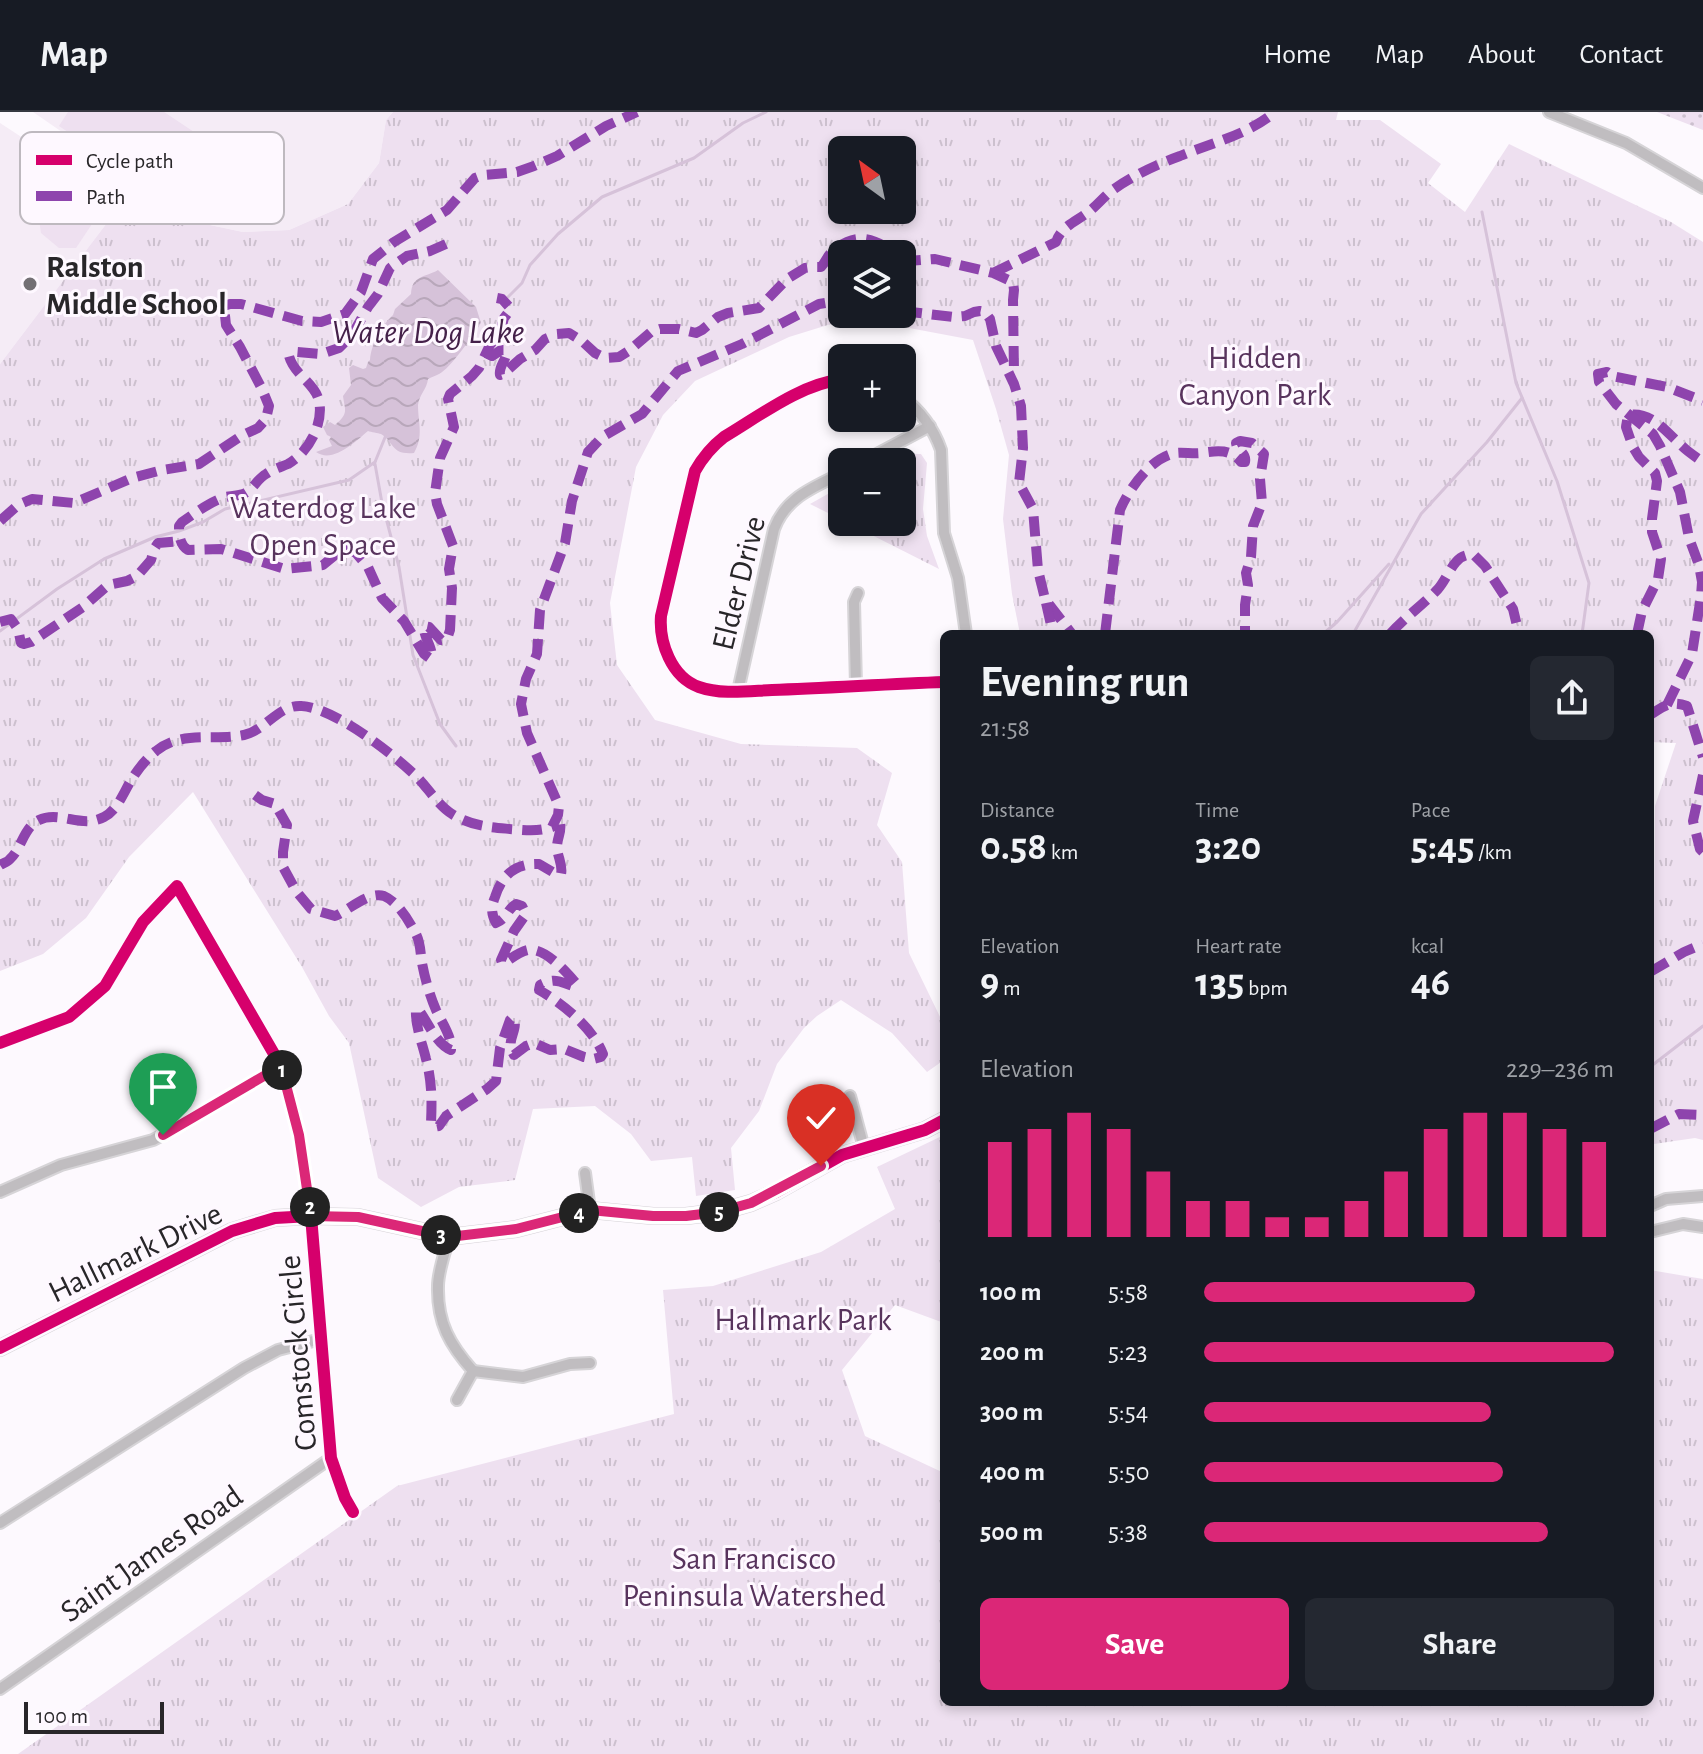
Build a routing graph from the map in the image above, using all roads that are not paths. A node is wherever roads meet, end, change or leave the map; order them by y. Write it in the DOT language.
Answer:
graph roads {
  1 [pos="1549,112"];
  2 [pos="1703,188"];
  3 [pos="828,381"];
  4 [pos="916,408"];
  5 [pos="930,426"];
  6 [pos="888,448"];
  7 [pos="828,480"];
  8 [pos="858,593"];
  9 [pos="965,630"];
  10 [pos="940,682"];
  11 [pos="856,686"];
  12 [pos="738,691"];
  13 [pos="0,1043"];
  14 [pos="281,1066"];
  15 [pos="850,1096"];
  16 [pos="940,1122"];
  17 [pos="864,1148"];
  18 [pos="585,1173"];
  19 [pos="0,1192"];
  20 [pos="1703,1196"];
  21 [pos="1654,1204"];
  22 [pos="590,1210"];
  23 [pos="311,1216"];
  24 [pos="1703,1227"];
  25 [pos="1654,1231"];
  26 [pos="449,1237"];
  27 [pos="321,1339"];
  28 [pos="0,1348"];
  29 [pos="590,1363"];
  30 [pos="473,1371"];
  31 [pos="457,1400"];
  32 [pos="331,1458"];
  33 [pos="353,1512"];
  34 [pos="0,1523"];
  35 [pos="0,1689"];
  1 -- 2 [label="street"];
  3 -- 12 [label="street"];
  4 -- 5 [label="street"];
  5 -- 6 [label="street"];
  5 -- 9 [label="street"];
  7 -- 12 [label="street, Elder Drive"];
  8 -- 11 [label="street"];
  10 -- 11 [label="street"];
  11 -- 12 [label="street"];
  13 -- 14 [label="street, Comstock Circle"];
  14 -- 19 [label="street"];
  14 -- 23 [label="street, Comstock Circle"];
  15 -- 17 [label="street"];
  16 -- 17 [label="street, Hallmark Drive"];
  17 -- 22 [label="street, Hallmark Drive"];
  18 -- 22 [label="street"];
  20 -- 21 [label="street"];
  22 -- 26 [label="street, Hallmark Drive"];
  23 -- 26 [label="street, Hallmark Drive"];
  23 -- 27 [label="street, Comstock Circle"];
  23 -- 28 [label="street, Hallmark Drive"];
  24 -- 25 [label="street"];
  26 -- 30 [label="street"];
  27 -- 32 [label="street, Comstock Circle"];
  27 -- 34 [label="street"];
  29 -- 30 [label="street"];
  30 -- 31 [label="street"];
  32 -- 33 [label="street, Comstock Circle"];
  32 -- 35 [label="street, Saint James Road"];
}
